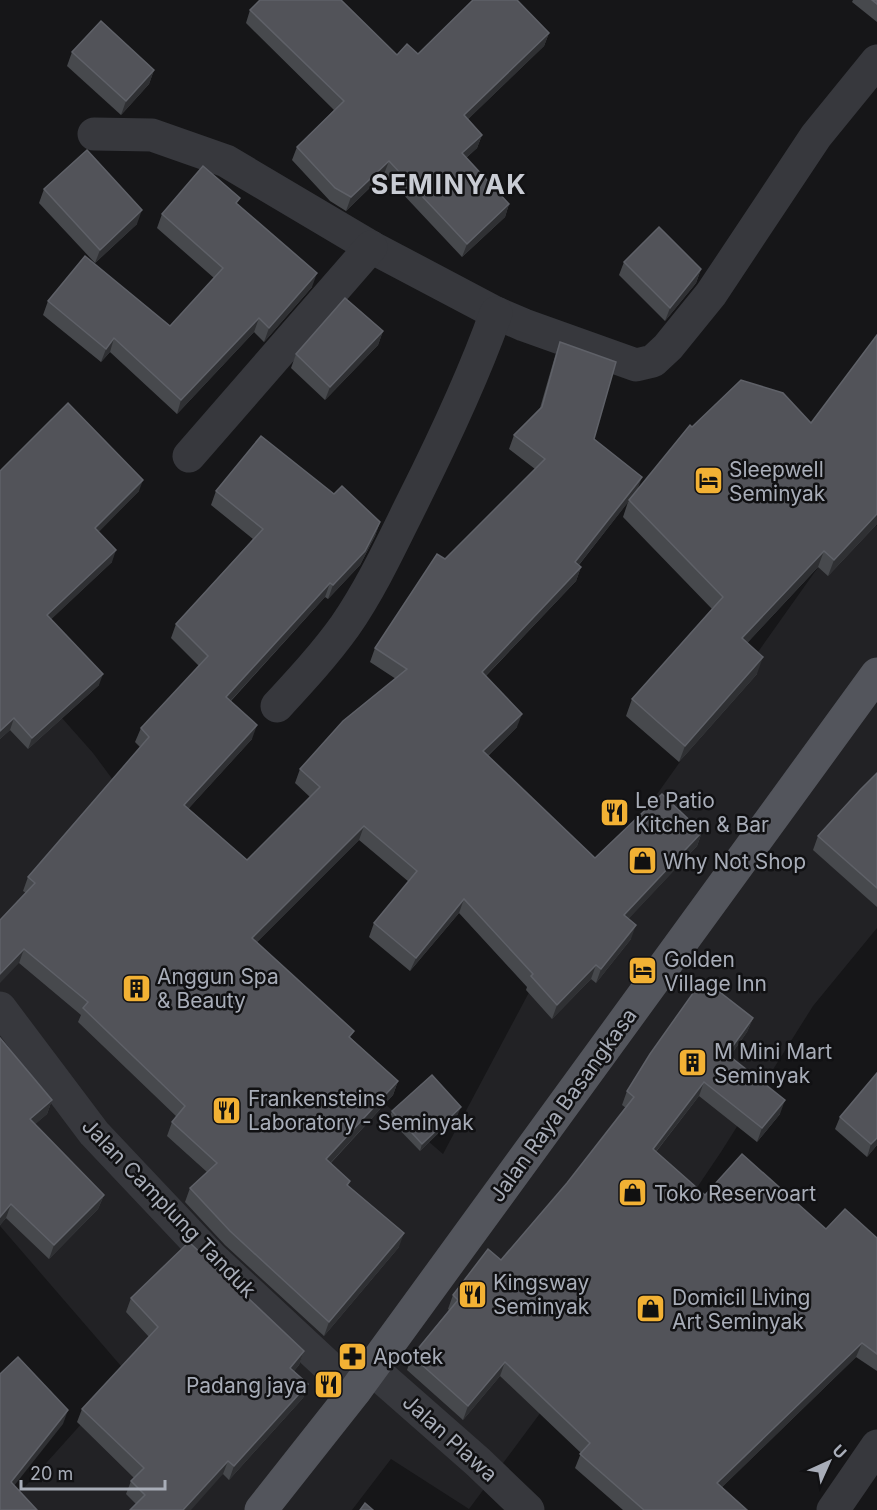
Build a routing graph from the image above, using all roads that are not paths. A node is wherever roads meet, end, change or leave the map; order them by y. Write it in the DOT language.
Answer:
graph roads {
  1 [pos="877,61"];
  2 [pos="94,134"];
  3 [pos="371,247"];
  4 [pos="496,313"];
  5 [pos="189,456"];
  6 [pos="877,674"];
  7 [pos="277,706"];
  8 [pos="0,1008"];
  9 [pos="363,1380"];
  10 [pos="877,1446"];
  11 [pos="261,1510"];
  12 [pos="528,1510"];
  13 [pos="833,1510"];
  1 -- 4 [label="street"];
  2 -- 3 [label="street"];
  3 -- 4 [label="street"];
  3 -- 5 [label="street"];
  4 -- 7 [label="street"];
  6 -- 9 [label="main road, Jalan Raya Basangkasa"];
  8 -- 9 [label="street, Jalan Camplung Tanduk"];
  9 -- 11 [label="main road, Jalan Raya Basangkasa"];
  9 -- 12 [label="street, Jalan Plawa"];
  10 -- 13 [label="street"];
}
